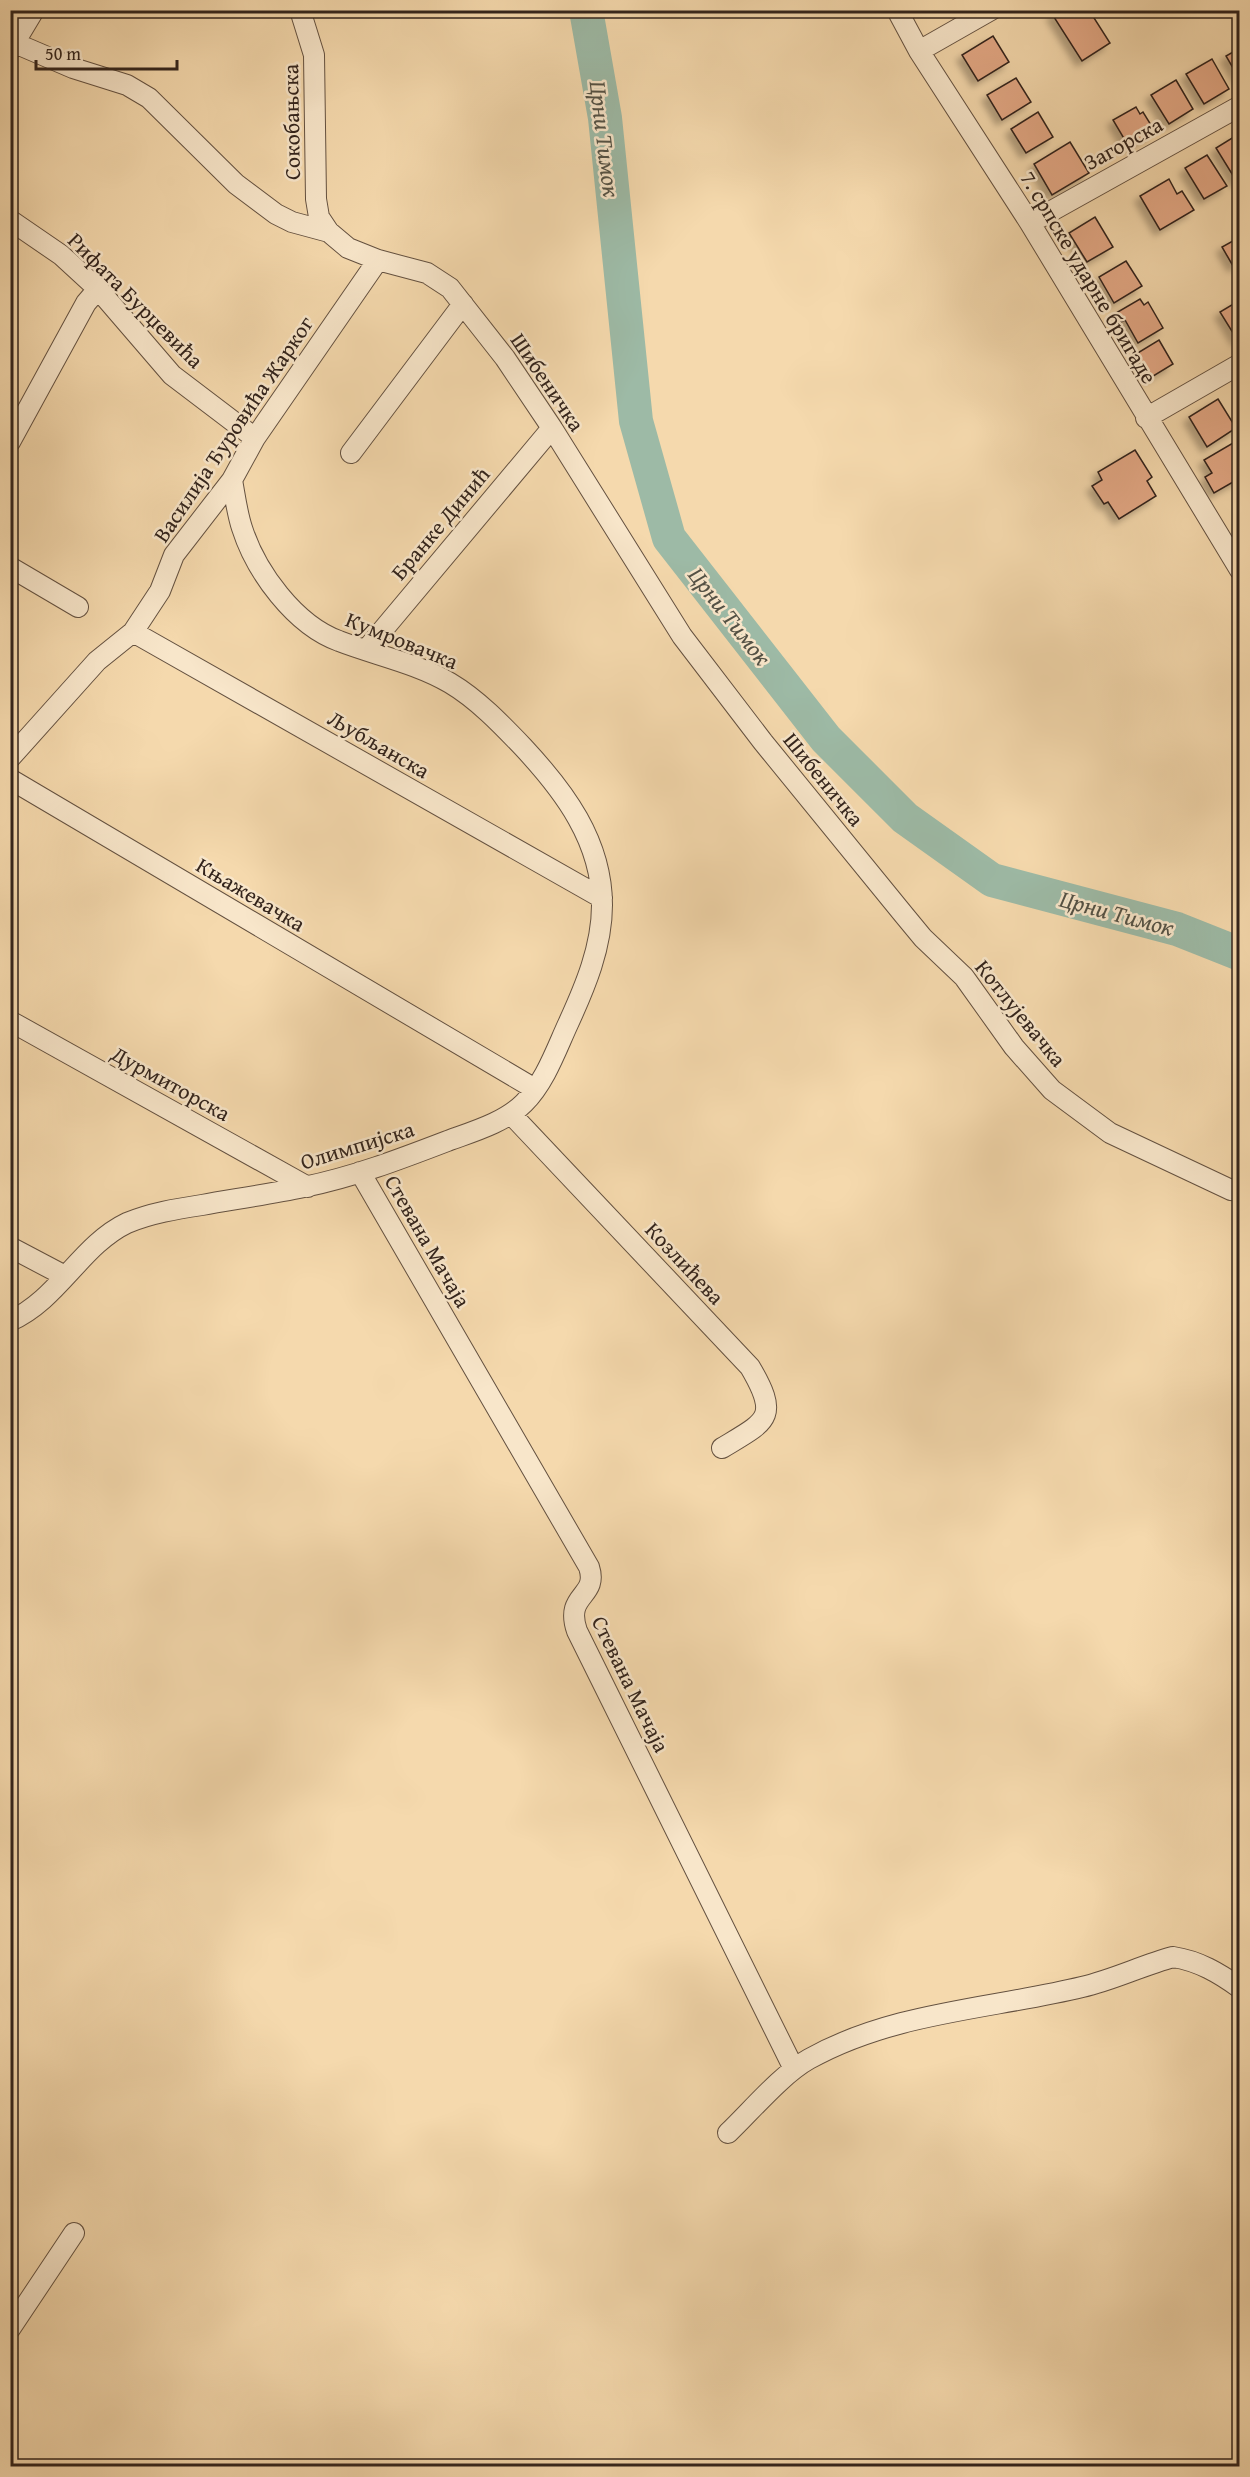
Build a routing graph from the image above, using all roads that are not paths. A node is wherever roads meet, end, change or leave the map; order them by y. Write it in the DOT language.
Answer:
graph roads {
  1 [pos="34,10"];
  2 [pos="300,10"];
  3 [pos="897,10"];
  4 [pos="991,10"];
  5 [pos="12,44"];
  6 [pos="919,51"];
  7 [pos="1239,106"];
  8 [pos="10,220"];
  9 [pos="1030,223"];
  10 [pos="329,232"];
  11 [pos="378,260"];
  12 [pos="98,289"];
  13 [pos="463,304"];
  14 [pos="1239,364"];
  15 [pos="1146,418"];
  16 [pos="552,428"];
  17 [pos="255,438"];
  18 [pos="10,442"];
  19 [pos="351,453"];
  20 [pos="232,480"];
  21 [pos="10,567"];
  22 [pos="1239,570"];
  23 [pos="78,608"];
  24 [pos="133,632"];
  25 [pos="366,650"];
  26 [pos="10,758"];
  27 [pos="10,779"];
  28 [pos="602,898"];
  29 [pos="904,915"];
  30 [pos="10,1021"];
  31 [pos="535,1089"];
  32 [pos="511,1114"];
  33 [pos="360,1172"];
  34 [pos="308,1187"];
  35 [pos="1239,1191"];
  36 [pos="10,1247"];
  37 [pos="65,1276"];
  38 [pos="10,1321"];
  39 [pos="722,1448"];
  40 [pos="1239,1988"];
  41 [pos="795,2069"];
  42 [pos="728,2133"];
  43 [pos="74,2233"];
  44 [pos="10,2329"];
  1 -- 5 [label="street"];
  2 -- 10 [label="street, Сокобањска"];
  3 -- 6 [label="street, 7. српске ударне бригаде"];
  4 -- 6 [label="street"];
  5 -- 10 [label="street, Шибеничка"];
  6 -- 9 [label="street, 7. српске ударне бригаде"];
  7 -- 9 [label="street, Загорска"];
  8 -- 12 [label="street, Рифата Бурџевића"];
  9 -- 15 [label="street, 7. српске ударне бригаде"];
  10 -- 11 [label="street, Шибеничка"];
  11 -- 13 [label="street, Шибеничка"];
  11 -- 17 [label="street, Василија Ђуровића Жарког"];
  12 -- 17 [label="street, Рифата Бурџевића"];
  12 -- 18 [label="street"];
  13 -- 16 [label="street, Шибеничка"];
  13 -- 19 [label="street"];
  14 -- 15 [label="street"];
  15 -- 22 [label="street, 7. српске ударне бригаде"];
  16 -- 25 [label="street, Бранке Динић"];
  16 -- 29 [label="street, Шибеничка"];
  17 -- 20 [label="street, Василија Ђуровића Жарког"];
  20 -- 24 [label="street, Василија Ђуровића Жарког"];
  20 -- 25 [label="street, Кумровачка"];
  21 -- 23 [label="street"];
  24 -- 26 [label="street, Василија Ђуровића Жарког"];
  24 -- 28 [label="street, Љубљанска"];
  25 -- 28 [label="street, Кумровачка"];
  27 -- 31 [label="street, Књажевачка"];
  28 -- 31 [label="street, Олимпијска"];
  29 -- 35 [label="street, Котлујевачка"];
  30 -- 34 [label="street, Дурмиторска"];
  31 -- 32 [label="street, Олимпијска"];
  32 -- 33 [label="street, Олимпијска"];
  32 -- 39 [label="street, Козлићева"];
  33 -- 34 [label="street, Олимпијска"];
  33 -- 41 [label="street, Стевана Мачаја"];
  34 -- 37 [label="street, Олимпијска"];
  36 -- 37 [label="street"];
  37 -- 38 [label="street, Олимпијска"];
  40 -- 41 [label="street"];
  41 -- 42 [label="street"];
  43 -- 44 [label="street"];
}
